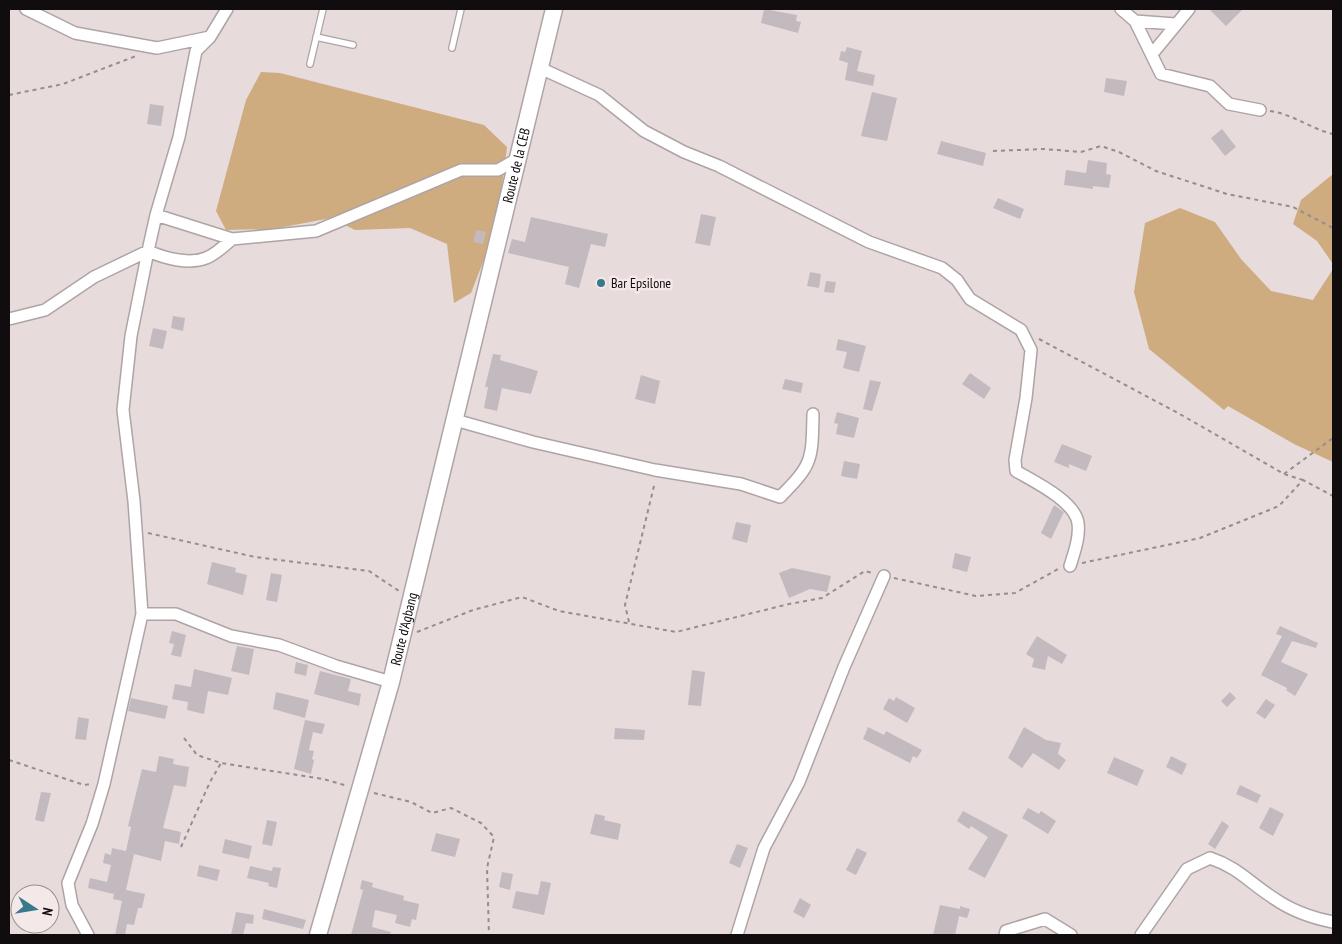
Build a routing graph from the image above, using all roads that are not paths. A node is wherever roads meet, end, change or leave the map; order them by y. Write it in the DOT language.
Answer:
graph roads {
  1 [pos="26,9"];
  2 [pos="227,9"];
  3 [pos="323,9"];
  4 [pos="461,9"];
  5 [pos="554,9"];
  6 [pos="1121,9"];
  7 [pos="1189,9"];
  8 [pos="1136,21"];
  9 [pos="1175,24"];
  10 [pos="316,37"];
  11 [pos="210,38"];
  12 [pos="353,45"];
  13 [pos="452,48"];
  14 [pos="1152,54"];
  15 [pos="310,64"];
  16 [pos="540,68"];
  17 [pos="1260,110"];
  18 [pos="517,159"];
  19 [pos="156,215"];
  20 [pos="232,239"];
  21 [pos="148,251"];
  22 [pos="9,319"];
  23 [pos="479,321"];
  24 [pos="814,414"];
  25 [pos="456,420"];
  26 [pos="1070,566"];
  27 [pos="884,576"];
  28 [pos="142,614"];
  29 [pos="391,682"];
  30 [pos="1333,922"];
  31 [pos="88,935"];
  32 [pos="318,935"];
  33 [pos="737,935"];
  34 [pos="1005,935"];
  35 [pos="1071,935"];
  36 [pos="1141,935"];
  1 -- 11 [label="street"];
  2 -- 11 [label="street"];
  3 -- 10 [label="lane"];
  4 -- 13 [label="lane"];
  5 -- 16 [label="main road, Route de la CEB"];
  6 -- 8 [label="street"];
  7 -- 9 [label="street"];
  8 -- 9 [label="street"];
  8 -- 14 [label="street"];
  9 -- 14 [label="street"];
  10 -- 12 [label="lane"];
  10 -- 15 [label="lane"];
  11 -- 19 [label="street"];
  14 -- 17 [label="street"];
  16 -- 18 [label="main road, Route de la CEB"];
  16 -- 26 [label="street"];
  18 -- 20 [label="street"];
  18 -- 23 [label="main road, Route de la CEB"];
  19 -- 20 [label="street"];
  19 -- 21 [label="street"];
  20 -- 21 [label="street"];
  21 -- 22 [label="street"];
  21 -- 28 [label="street"];
  23 -- 25 [label="main road, Route d'Agbang"];
  24 -- 25 [label="street"];
  25 -- 29 [label="main road, Route d'Agbang"];
  27 -- 33 [label="street"];
  28 -- 29 [label="street"];
  28 -- 31 [label="street"];
  29 -- 32 [label="main road, Route d'Agbang"];
  30 -- 36 [label="street"];
  34 -- 35 [label="street"];
}
